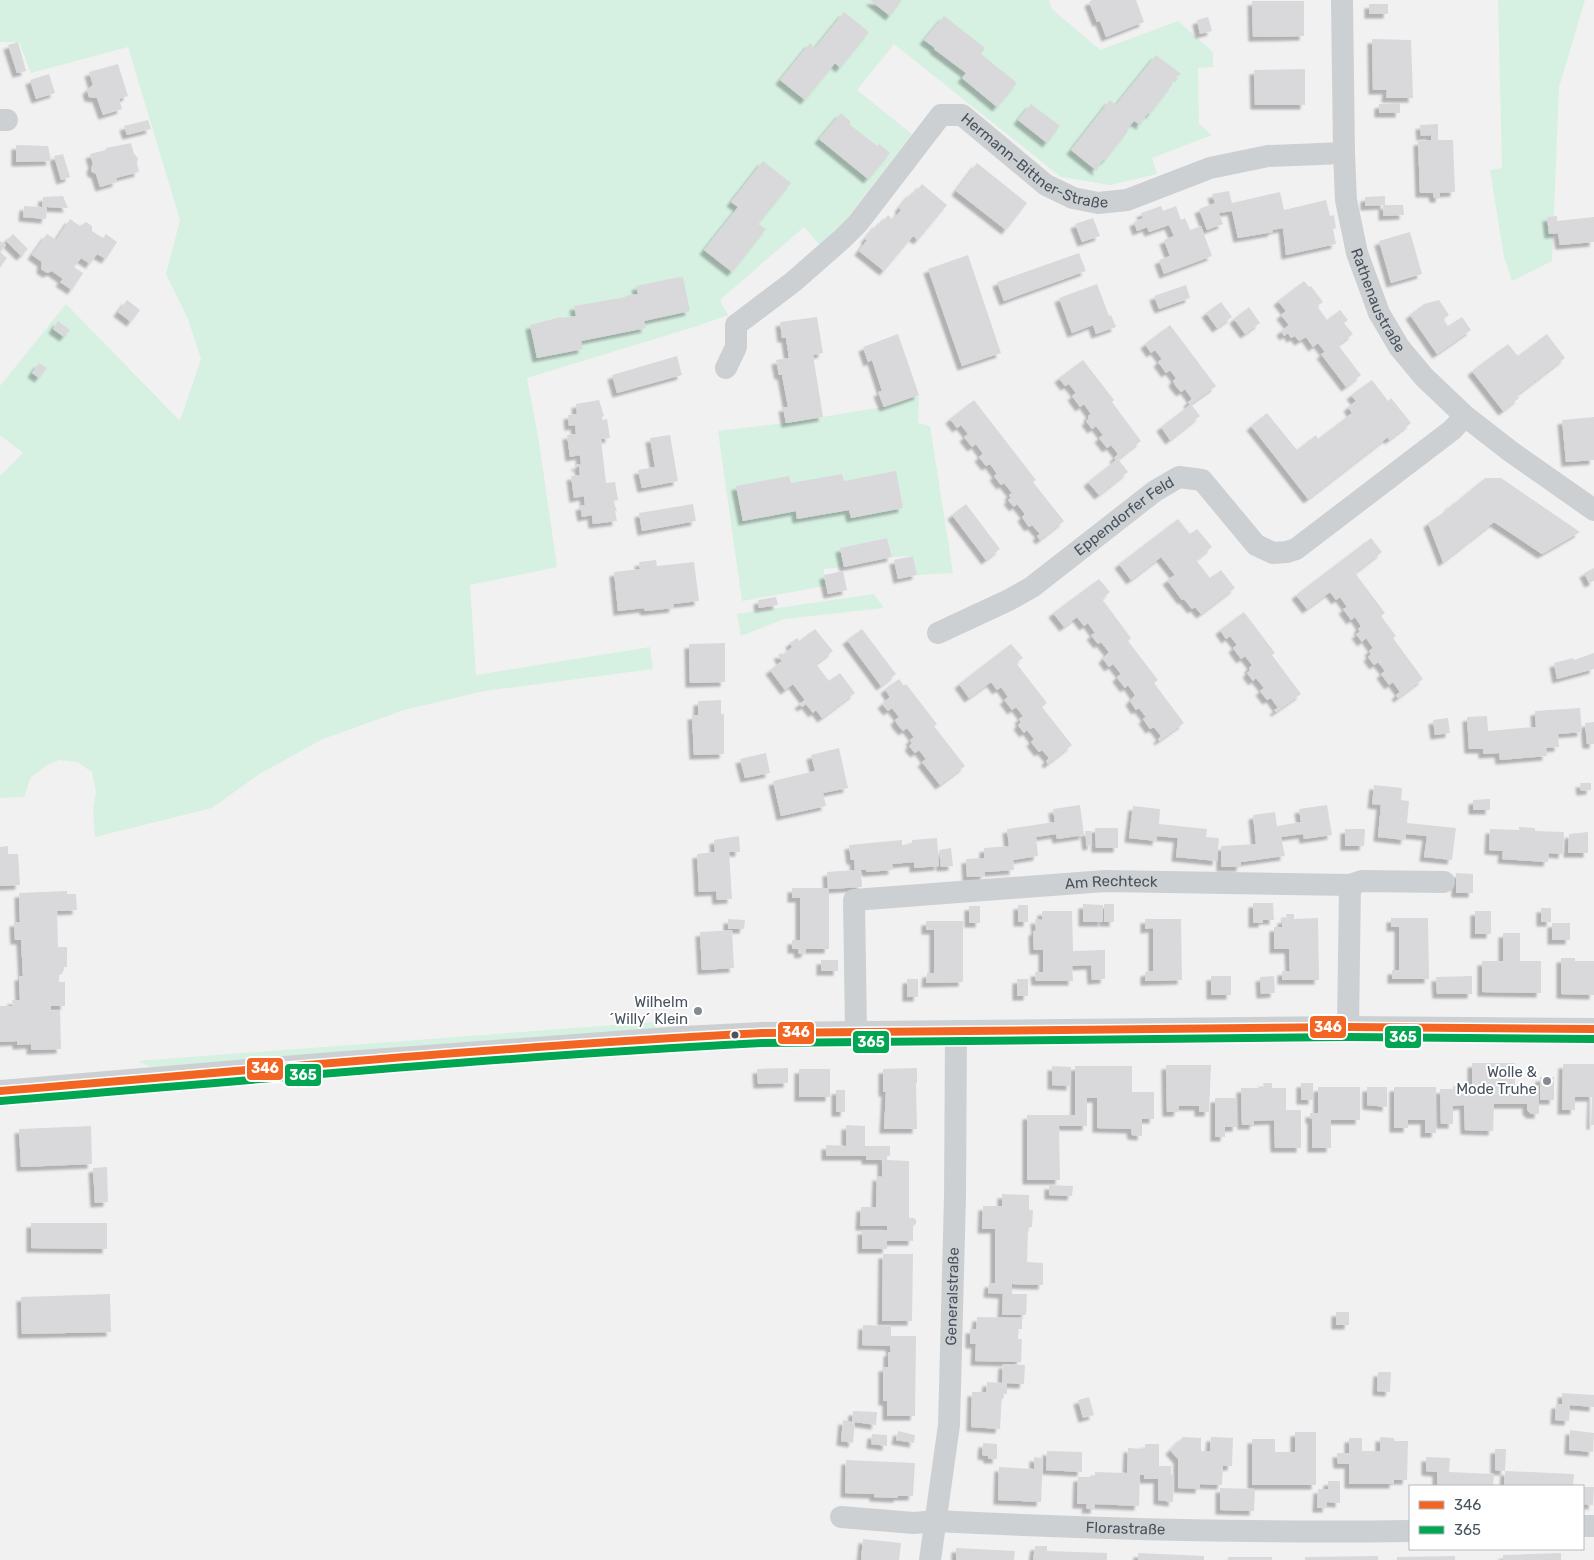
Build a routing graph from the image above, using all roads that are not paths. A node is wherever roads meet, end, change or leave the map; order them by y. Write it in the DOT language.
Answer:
graph roads {
  1 [pos="1342,0"];
  2 [pos="1344,152"];
  3 [pos="726,368"];
  4 [pos="1465,416"];
  5 [pos="1594,510"];
  6 [pos="938,633"];
  7 [pos="1444,882"];
  8 [pos="1350,885"];
  9 [pos="1348,1027"];
  10 [pos="1594,1029"];
  11 [pos="856,1031"];
  12 [pos="956,1031"];
  13 [pos="0,1091"];
  14 [pos="841,1517"];
  15 [pos="936,1521"];
  16 [pos="1409,1531"];
  17 [pos="930,1560"];
  1 -- 2 [label="street, Rathenaustraße"];
  2 -- 3 [label="street, Hermann-Bittner-Straße"];
  2 -- 4 [label="street, Rathenaustraße"];
  4 -- 5 [label="street, Rathenaustraße"];
  4 -- 6 [label="street, Eppendorfer Feld"];
  7 -- 8 [label="street, Am Rechteck"];
  8 -- 9 [label="street"];
  8 -- 11 [label="street, Am Rechteck"];
  9 -- 10 [label="street"];
  9 -- 12 [label="street"];
  11 -- 12 [label="street"];
  11 -- 13 [label="street"];
  12 -- 15 [label="street, Generalstraße"];
  14 -- 15 [label="street, Florastraße"];
  15 -- 16 [label="street, Florastraße"];
  15 -- 17 [label="street, Generalstraße"];
}
